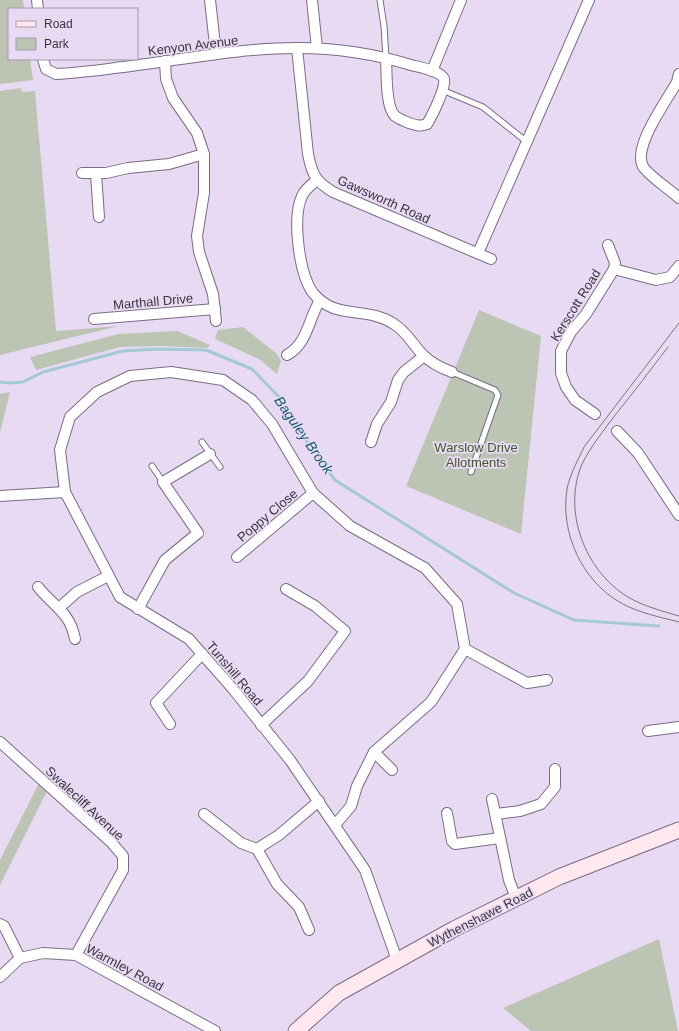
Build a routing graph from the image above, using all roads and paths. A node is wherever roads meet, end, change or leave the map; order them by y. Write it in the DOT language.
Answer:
graph roads {
  1 [pos="210,0"];
  2 [pos="312,0"];
  3 [pos="380,0"];
  4 [pos="461,0"];
  5 [pos="589,0"];
  6 [pos="296,48"];
  7 [pos="318,48"];
  8 [pos="216,54"];
  9 [pos="386,58"];
  10 [pos="43,60"];
  11 [pos="165,62"];
  12 [pos="432,71"];
  13 [pos="678,80"];
  14 [pos="442,90"];
  15 [pos="527,142"];
  16 [pos="204,154"];
  17 [pos="82,173"];
  18 [pos="96,174"];
  19 [pos="317,180"];
  20 [pos="679,198"];
  21 [pos="99,217"];
  22 [pos="608,245"];
  23 [pos="478,253"];
  24 [pos="491,259"];
  25 [pos="679,266"];
  26 [pos="614,269"];
  27 [pos="320,300"];
  28 [pos="215,309"];
  29 [pos="94,319"];
  30 [pos="216,321"];
  31 [pos="288,355"];
  32 [pos="424,356"];
  33 [pos="452,372"];
  34 [pos="595,414"];
  35 [pos="617,431"];
  36 [pos="202,442"];
  37 [pos="371,442"];
  38 [pos="210,454"];
  39 [pos="152,466"];
  40 [pos="220,467"];
  41 [pos="471,472"];
  42 [pos="163,482"];
  43 [pos="65,492"];
  44 [pos="313,493"];
  45 [pos="0,496"];
  46 [pos="675,501"];
  47 [pos="679,515"];
  48 [pos="237,557"];
  49 [pos="108,576"];
  50 [pos="38,587"];
  51 [pos="286,589"];
  52 [pos="60,607"];
  53 [pos="138,609"];
  54 [pos="75,639"];
  55 [pos="465,649"];
  56 [pos="202,654"];
  57 [pos="547,680"];
  58 [pos="170,724"];
  59 [pos="261,725"];
  60 [pos="679,727"];
  61 [pos="648,731"];
  62 [pos="0,742"];
  63 [pos="374,752"];
  64 [pos="555,769"];
  65 [pos="392,770"];
  66 [pos="492,798"];
  67 [pos="319,801"];
  68 [pos="447,813"];
  69 [pos="204,814"];
  70 [pos="496,814"];
  71 [pos="335,825"];
  72 [pos="679,830"];
  73 [pos="500,838"];
  74 [pos="257,849"];
  75 [pos="516,898"];
  76 [pos="0,924"];
  77 [pos="309,930"];
  78 [pos="76,955"];
  79 [pos="20,958"];
  80 [pos="397,960"];
  81 [pos="0,977"];
  82 [pos="216,1031"];
  83 [pos="296,1031"];
  1 -- 8 [label="street"];
  2 -- 7 [label="street"];
  3 -- 9 [label="lane"];
  4 -- 12 [label="street"];
  5 -- 15 [label="street"];
  6 -- 7 [label="street, Kenyon Avenue"];
  6 -- 8 [label="street, Kenyon Avenue"];
  6 -- 19 [label="street"];
  7 -- 9 [label="street, Kenyon Avenue"];
  8 -- 11 [label="street, Kenyon Avenue"];
  9 -- 12 [label="street, Kenyon Avenue"];
  9 -- 14 [label="street"];
  10 -- 11 [label="street, Kenyon Avenue"];
  11 -- 16 [label="street, Marthall Drive"];
  12 -- 14 [label="street"];
  13 -- 20 [label="street"];
  14 -- 15 [label="lane"];
  15 -- 23 [label="street"];
  16 -- 18 [label="street"];
  16 -- 28 [label="street, Marthall Drive"];
  17 -- 18 [label="street"];
  18 -- 21 [label="street"];
  19 -- 23 [label="street, Gawsworth Road"];
  19 -- 27 [label="street"];
  22 -- 26 [label="street, Kerscott Road"];
  23 -- 24 [label="street, Gawsworth Road"];
  25 -- 26 [label="street, Kerscott Road"];
  26 -- 34 [label="street, Kerscott Road"];
  27 -- 31 [label="street"];
  27 -- 32 [label="street"];
  28 -- 29 [label="street, Marthall Drive"];
  28 -- 30 [label="street, Marthall Drive"];
  32 -- 33 [label="street"];
  32 -- 37 [label="street"];
  33 -- 41 [label="lane"];
  35 -- 46 [label="street"];
  36 -- 38 [label="lane"];
  38 -- 40 [label="lane"];
  38 -- 42 [label="street"];
  39 -- 42 [label="lane"];
  42 -- 53 [label="street"];
  43 -- 44 [label="street, Tunshill Road"];
  43 -- 45 [label="street"];
  43 -- 49 [label="street, Tunshill Road"];
  44 -- 48 [label="street, Poppy Close"];
  44 -- 55 [label="street"];
  46 -- 47 [label="street"];
  49 -- 52 [label="street"];
  49 -- 53 [label="street, Tunshill Road"];
  50 -- 52 [label="street"];
  51 -- 59 [label="street"];
  52 -- 54 [label="street"];
  53 -- 56 [label="street, Tunshill Road"];
  55 -- 57 [label="street"];
  55 -- 63 [label="street"];
  56 -- 58 [label="street"];
  56 -- 59 [label="street, Tunshill Road"];
  59 -- 67 [label="street, Tunshill Road"];
  60 -- 61 [label="street"];
  62 -- 78 [label="street, Swalecliff Avenue"];
  63 -- 65 [label="street"];
  63 -- 71 [label="street"];
  64 -- 70 [label="street"];
  66 -- 70 [label="street"];
  67 -- 71 [label="street, Tunshill Road"];
  67 -- 74 [label="street"];
  68 -- 73 [label="street"];
  69 -- 74 [label="street"];
  70 -- 73 [label="street"];
  71 -- 80 [label="street, Tunshill Road"];
  72 -- 75 [label="main road, Wythenshawe Road"];
  73 -- 75 [label="street"];
  74 -- 77 [label="street"];
  75 -- 80 [label="main road, Wythenshawe Road"];
  76 -- 79 [label="street"];
  78 -- 79 [label="street, Warmley Road"];
  78 -- 82 [label="street, Warmley Road"];
  79 -- 81 [label="street, Warmley Road"];
  80 -- 83 [label="main road, Wythenshawe Road"];
}
